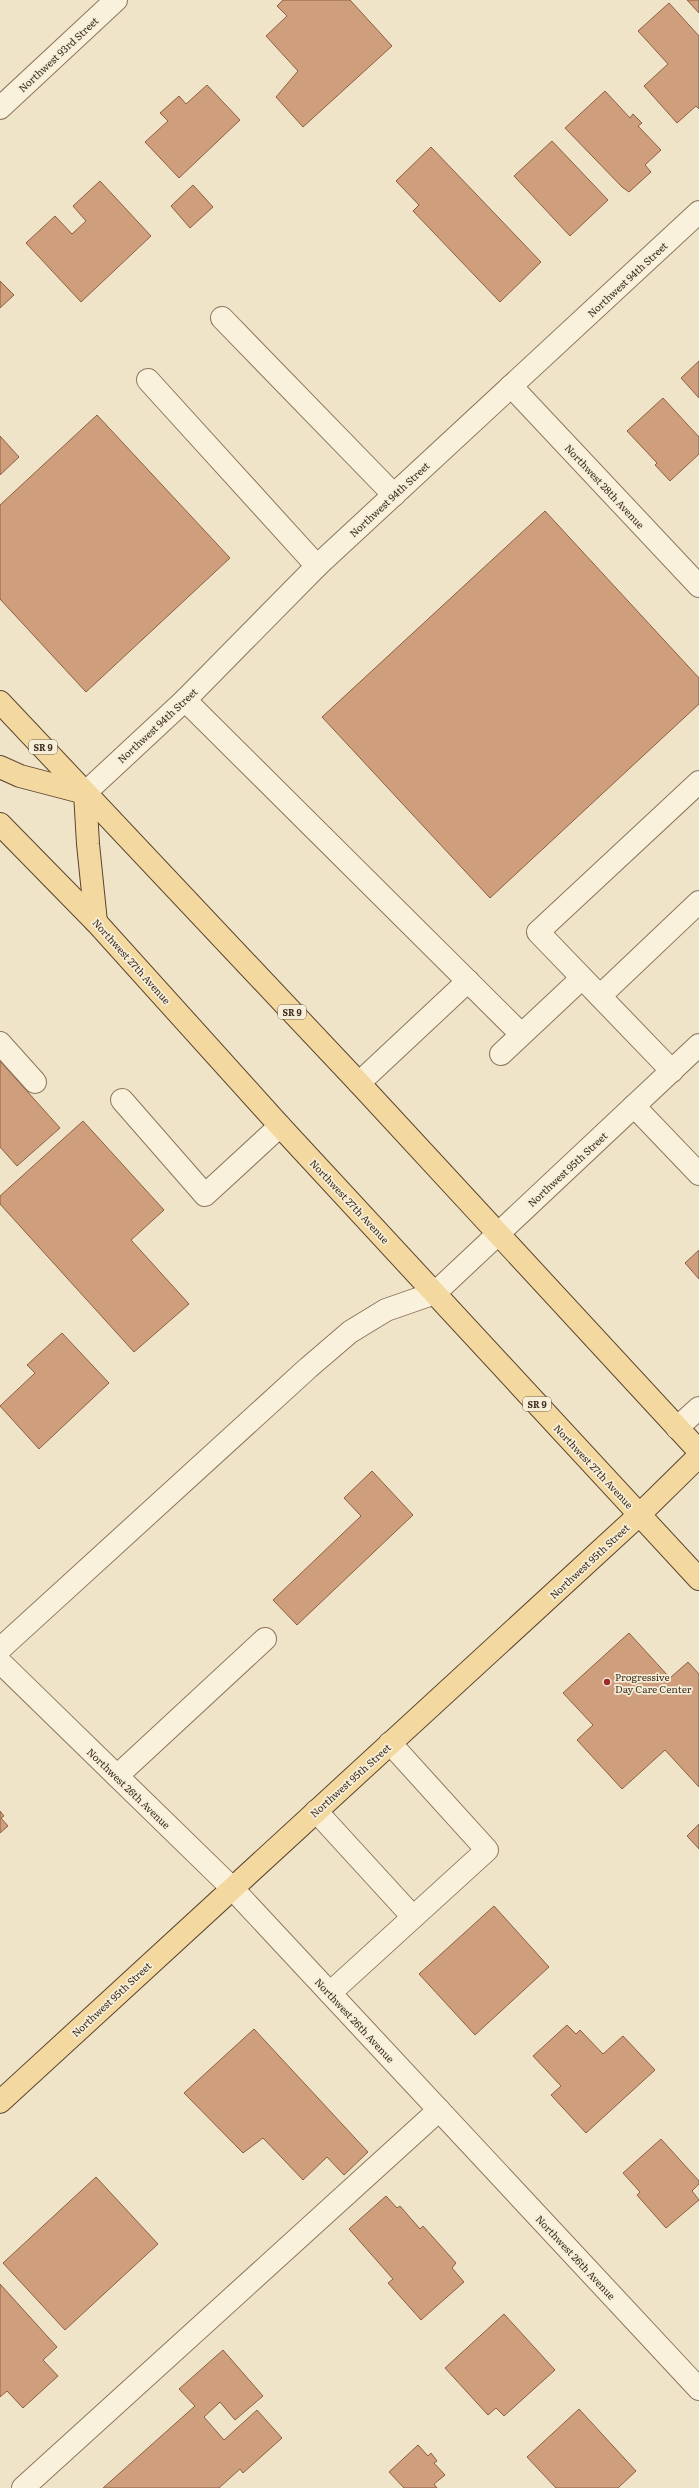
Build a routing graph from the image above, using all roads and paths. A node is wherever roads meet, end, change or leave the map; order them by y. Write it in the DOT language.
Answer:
graph roads {
  1 [pos="116,0"];
  2 [pos="0,108"];
  3 [pos="699,212"];
  4 [pos="222,318"];
  5 [pos="148,380"];
  6 [pos="511,386"];
  7 [pos="394,494"];
  8 [pos="317,566"];
  9 [pos="699,586"];
  10 [pos="185,700"];
  11 [pos="0,702"];
  12 [pos="0,767"];
  13 [pos="699,782"];
  14 [pos="85,793"];
  15 [pos="2,828"];
  16 [pos="699,902"];
  17 [pos="96,922"];
  18 [pos="582,978"];
  19 [pos="468,981"];
  20 [pos="600,996"];
  21 [pos="521,1034"];
  22 [pos="0,1043"];
  23 [pos="699,1045"];
  24 [pos="501,1054"];
  25 [pos="672,1071"];
  26 [pos="35,1082"];
  27 [pos="359,1083"];
  28 [pos="122,1100"];
  29 [pos="634,1106"];
  30 [pos="280,1126"];
  31 [pos="699,1174"];
  32 [pos="498,1234"];
  33 [pos="435,1293"];
  34 [pos="699,1408"];
  35 [pos="677,1428"];
  36 [pos="699,1451"];
  37 [pos="699,1456"];
  38 [pos="640,1515"];
  39 [pos="699,1579"];
  40 [pos="265,1639"];
  41 [pos="0,1649"];
  42 [pos="0,1662"];
  43 [pos="390,1743"];
  44 [pos="117,1776"];
  45 [pos="316,1811"];
  46 [pos="232,1888"];
  47 [pos="413,1917"];
  48 [pos="330,1993"];
  49 [pos="0,2102"];
  50 [pos="439,2110"];
  51 [pos="699,2389"];
  52 [pos="23,2488"];
  1 -- 2 [label="street, Northwest 93rd Street"];
  3 -- 6 [label="street, Northwest 94th Street"];
  4 -- 7 [label="street"];
  5 -- 8 [label="street"];
  6 -- 7 [label="street, Northwest 94th Street"];
  6 -- 9 [label="street, Northwest 28th Avenue"];
  7 -- 8 [label="street, Northwest 94th Street"];
  8 -- 10 [label="street, Northwest 94th Street"];
  10 -- 14 [label="street, Northwest 94th Street"];
  10 -- 19 [label="street"];
  11 -- 14 [label="main road, SR 9"];
  12 -- 14 [label="main road"];
  13 -- 18 [label="street"];
  14 -- 17 [label="main road"];
  14 -- 27 [label="main road, SR 9"];
  15 -- 17 [label="main road, Northwest 27th Avenue / SR 9"];
  16 -- 20 [label="street"];
  17 -- 30 [label="main road, Northwest 27th Avenue / SR 9"];
  18 -- 20 [label="street"];
  18 -- 21 [label="street"];
  19 -- 21 [label="street"];
  19 -- 27 [label="street"];
  20 -- 25 [label="street"];
  21 -- 24 [label="street"];
  22 -- 26 [label="street"];
  23 -- 25 [label="street, Northwest 95th Street"];
  25 -- 29 [label="street, Northwest 95th Street"];
  27 -- 32 [label="main road, SR 9"];
  28 -- 30 [label="street"];
  29 -- 31 [label="street"];
  29 -- 32 [label="street, Northwest 95th Street"];
  30 -- 33 [label="main road, Northwest 27th Avenue / SR 9"];
  32 -- 33 [label="street, Northwest 95th Street"];
  32 -- 35 [label="main road, SR 9"];
  33 -- 38 [label="main road, Northwest 27th Avenue / SR 9"];
  33 -- 41 [label="street"];
  34 -- 35 [label="street"];
  35 -- 36 [label="main road, SR 9"];
  37 -- 38 [label="main road, Northwest 95th Street"];
  38 -- 39 [label="main road, Northwest 27th Avenue / SR 9"];
  38 -- 43 [label="main road, Northwest 95th Street"];
  40 -- 44 [label="street"];
  42 -- 44 [label="street, Northwest 26th Avenue"];
  43 -- 45 [label="main road, Northwest 95th Street"];
  43 -- 47 [label="street"];
  44 -- 46 [label="street, Northwest 26th Avenue"];
  45 -- 46 [label="main road, Northwest 95th Street"];
  45 -- 47 [label="street"];
  46 -- 48 [label="street, Northwest 26th Avenue"];
  46 -- 49 [label="main road, Northwest 95th Street"];
  47 -- 48 [label="street"];
  48 -- 50 [label="street, Northwest 26th Avenue"];
  50 -- 51 [label="street, Northwest 26th Avenue"];
  50 -- 52 [label="street"];
}
